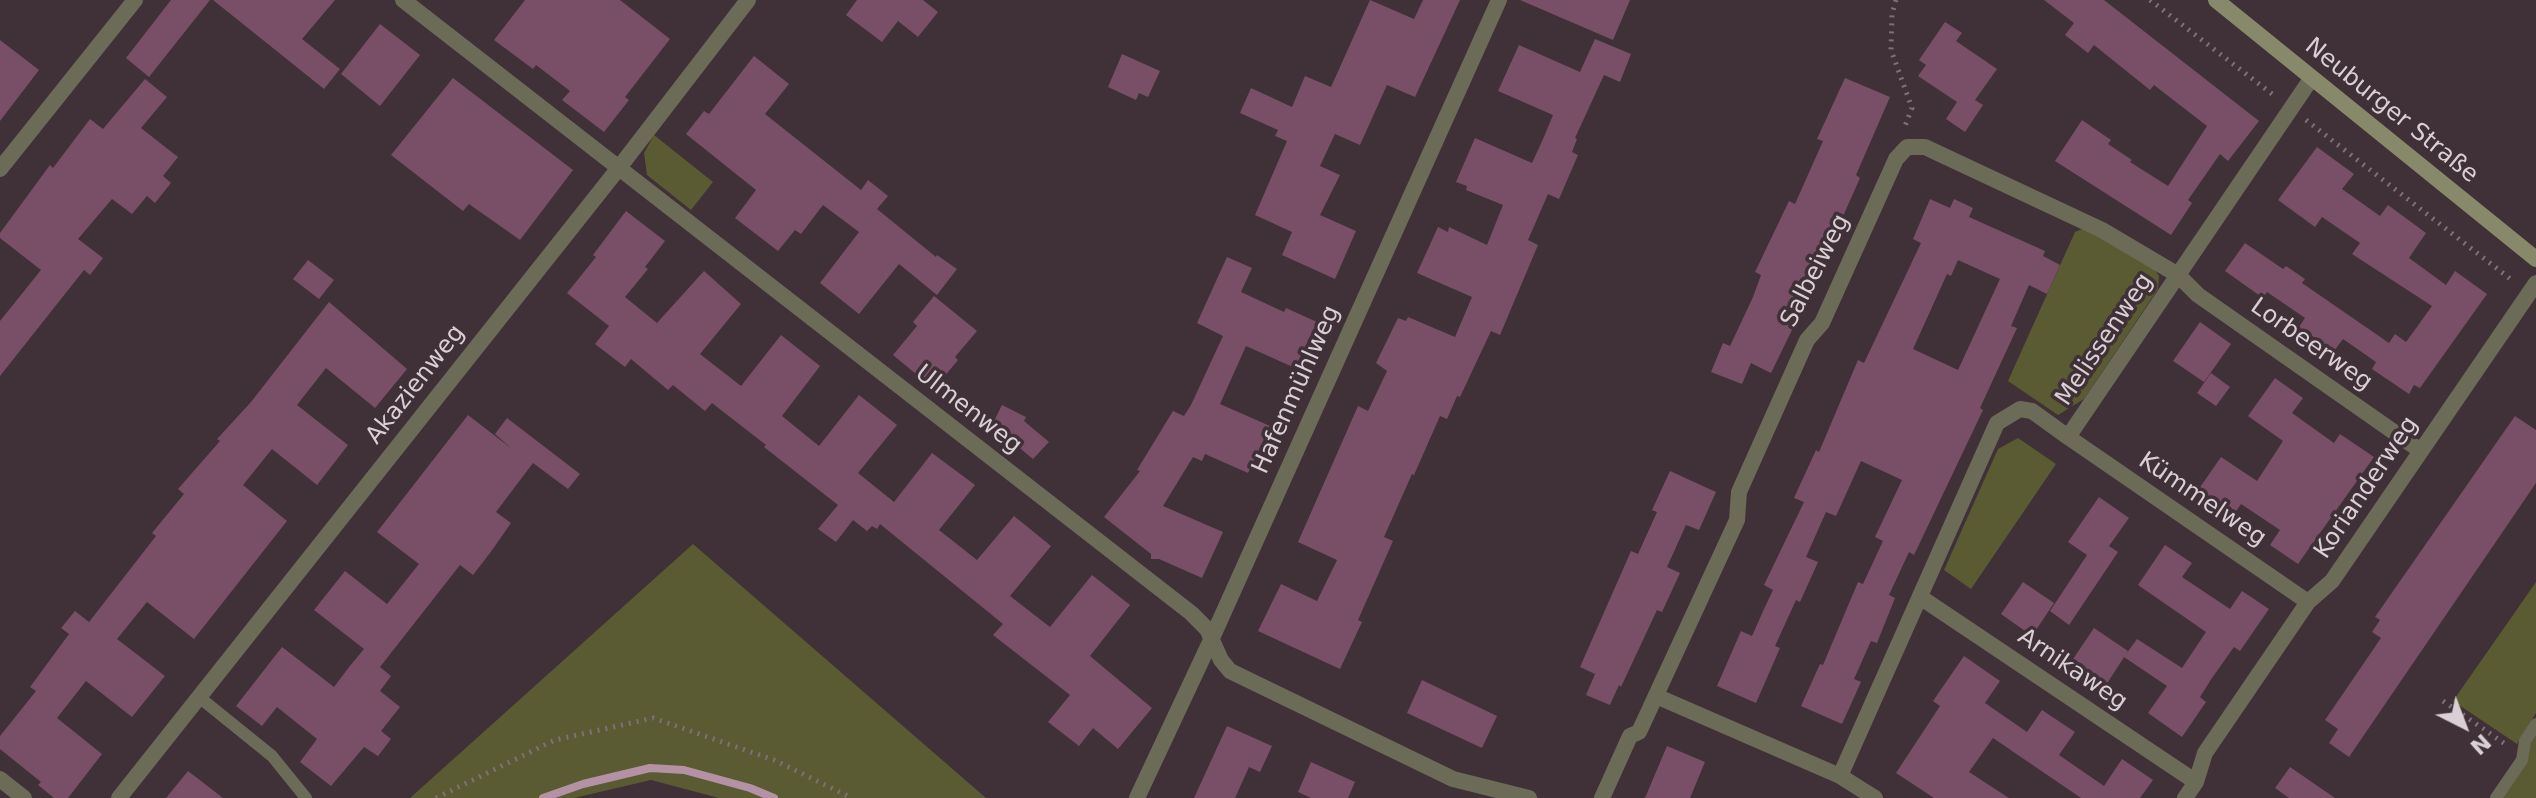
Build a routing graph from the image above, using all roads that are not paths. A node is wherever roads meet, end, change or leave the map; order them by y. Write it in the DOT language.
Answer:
graph roads {
  1 [pos="135,0"];
  2 [pos="403,0"];
  3 [pos="748,0"];
  4 [pos="1499,0"];
  5 [pos="2216,0"];
  6 [pos="2311,79"];
  7 [pos="0,169"];
  8 [pos="618,169"];
  9 [pos="2536,259"];
  10 [pos="2178,275"];
  11 [pos="2532,288"];
  12 [pos="2068,437"];
  13 [pos="2421,451"];
  14 [pos="1920,597"];
  15 [pos="2308,602"];
  16 [pos="1212,638"];
  17 [pos="1656,696"];
  18 [pos="199,697"];
  19 [pos="2536,724"];
  20 [pos="1840,776"];
  21 [pos="0,779"];
  22 [pos="2196,782"];
  23 [pos="24,798"];
  24 [pos="119,798"];
  25 [pos="306,798"];
  26 [pos="1137,798"];
  27 [pos="1529,798"];
  28 [pos="1602,798"];
  29 [pos="1875,798"];
  30 [pos="2185,798"];
  31 [pos="2496,798"];
  1 -- 7 [label="street"];
  2 -- 8 [label="street, Ulmenweg"];
  3 -- 8 [label="street, Akazienweg"];
  4 -- 16 [label="street, Hafenmühlweg"];
  5 -- 6 [label="street, Neuburger Straße"];
  6 -- 9 [label="street, Neuburger Straße"];
  6 -- 10 [label="street, Melissenweg"];
  8 -- 16 [label="street, Ulmenweg"];
  8 -- 18 [label="street, Akazienweg"];
  10 -- 12 [label="street, Melissenweg"];
  10 -- 13 [label="street, Lorbeerweg"];
  10 -- 17 [label="street, Salbeiweg"];
  11 -- 13 [label="street, Korianderweg"];
  12 -- 14 [label="street, Melissenweg"];
  12 -- 15 [label="street, Kümmelweg"];
  13 -- 15 [label="street, Korianderweg"];
  14 -- 20 [label="street, Melissenweg"];
  14 -- 22 [label="street, Arnikaweg"];
  15 -- 22 [label="street, Korianderweg"];
  16 -- 26 [label="street, Hafenmühlweg"];
  16 -- 27 [label="street, Ulmenweg"];
  17 -- 20 [label="street"];
  17 -- 28 [label="street, Salbeiweg"];
  18 -- 24 [label="street, Akazienweg"];
  18 -- 25 [label="lane"];
  19 -- 31 [label="lane"];
  20 -- 29 [label="street"];
  21 -- 23 [label="street"];
  22 -- 30 [label="street, Korianderweg"];
}
